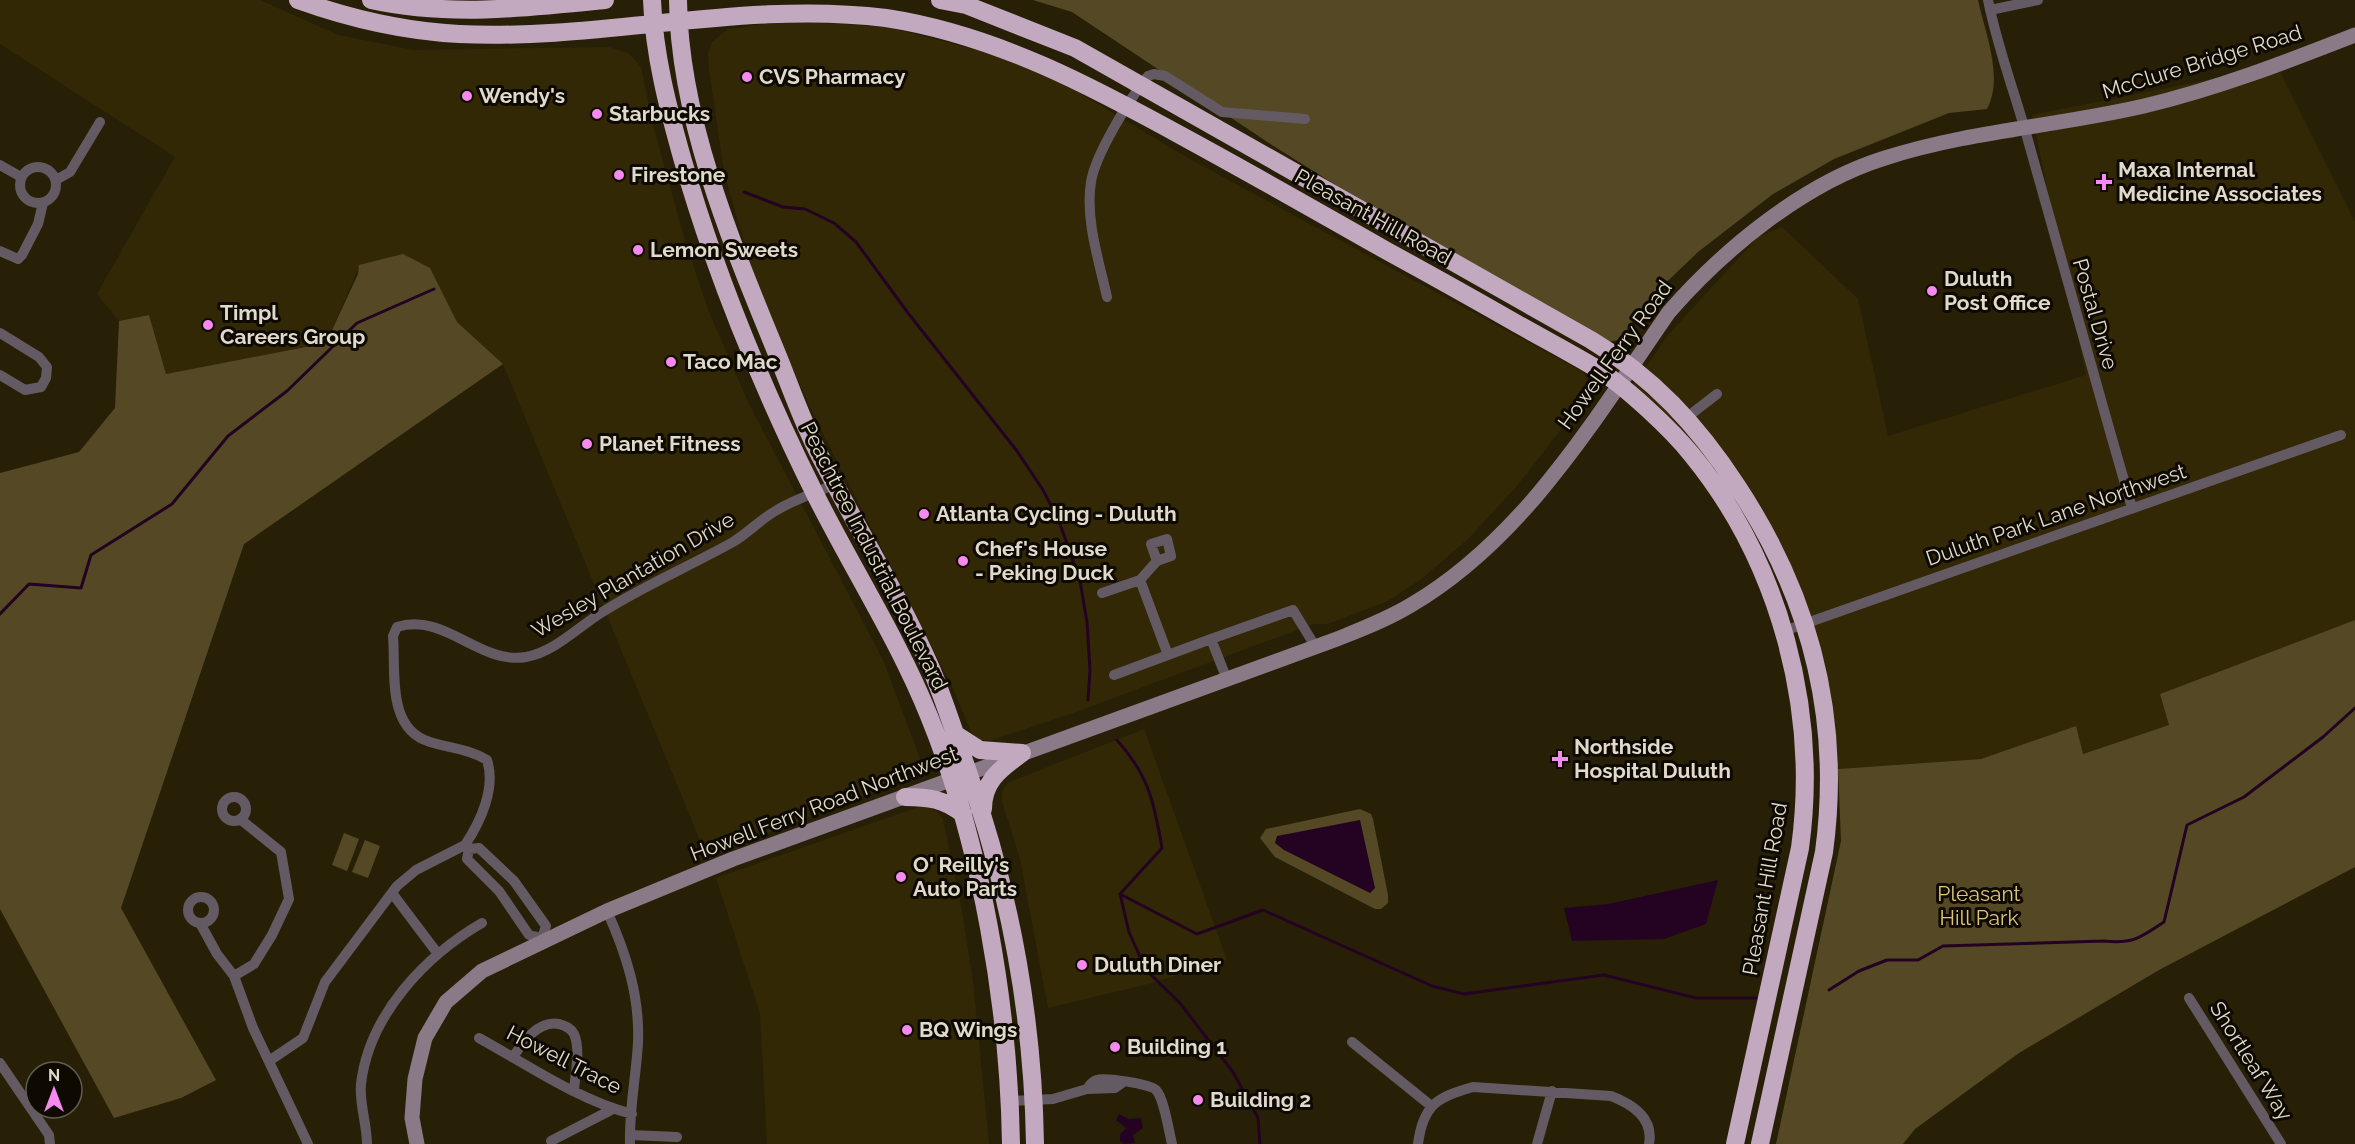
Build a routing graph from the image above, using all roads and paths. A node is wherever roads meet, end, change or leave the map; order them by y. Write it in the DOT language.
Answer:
graph roads {
  1 [pos="298,0"];
  2 [pos="371,0"];
  3 [pos="605,0"];
  4 [pos="652,0"];
  5 [pos="678,0"];
  6 [pos="940,0"];
  7 [pos="2038,0"];
  8 [pos="1989,5"];
  9 [pos="678,21"];
  10 [pos="653,23"];
  11 [pos="2355,35"];
  12 [pos="1141,85"];
  13 [pos="1128,106"];
  14 [pos="1305,119"];
  15 [pos="100,122"];
  16 [pos="2024,129"];
  17 [pos="0,165"];
  18 [pos="21,177"];
  19 [pos="56,180"];
  20 [pos="43,203"];
  21 [pos="0,251"];
  22 [pos="1107,297"];
  23 [pos="0,333"];
  24 [pos="1631,366"];
  25 [pos="0,375"];
  26 [pos="1618,385"];
  27 [pos="1717,394"];
  28 [pos="1686,418"];
  29 [pos="2341,435"];
  30 [pos="835,484"];
  31 [pos="815,493"];
  32 [pos="2132,508"];
  33 [pos="1157,561"];
  34 [pos="1140,580"];
  35 [pos="1102,592"];
  36 [pos="1806,623"];
  37 [pos="1373,625"];
  38 [pos="1784,631"];
  39 [pos="1211,639"];
  40 [pos="1315,646"];
  41 [pos="1168,655"];
  42 [pos="1114,675"];
  43 [pos="1226,677"];
  44 [pos="955,734"];
  45 [pos="1023,753"];
  46 [pos="960,775"];
  47 [pos="905,797"];
  48 [pos="963,814"];
  49 [pos="984,816"];
  50 [pos="240,819"];
  51 [pos="467,847"];
  52 [pos="392,893"];
  53 [pos="524,894"];
  54 [pos="510,905"];
  55 [pos="607,911"];
  56 [pos="200,923"];
  57 [pos="482,923"];
  58 [pos="543,941"];
  59 [pos="438,954"];
  60 [pos="234,976"];
  61 [pos="2189,998"];
  62 [pos="479,1038"];
  63 [pos="1352,1042"];
  64 [pos="513,1057"];
  65 [pos="269,1061"];
  66 [pos="0,1063"];
  67 [pos="574,1090"];
  68 [pos="1552,1091"];
  69 [pos="1009,1101"];
  70 [pos="1033,1101"];
  71 [pos="1430,1105"];
  72 [pos="613,1109"];
  73 [pos="632,1113"];
  74 [pos="677,1137"];
  75 [pos="630,1139"];
  76 [pos="551,1141"];
  77 [pos="50,1144"];
  78 [pos="308,1144"];
  79 [pos="367,1144"];
  80 [pos="417,1144"];
  81 [pos="1011,1144"];
  82 [pos="1035,1144"];
  83 [pos="1172,1144"];
  84 [pos="1418,1144"];
  85 [pos="1536,1144"];
  86 [pos="1649,1144"];
  87 [pos="1735,1144"];
  88 [pos="1760,1144"];
  89 [pos="2281,1144"];
  1 -- 10 [label="highway, Pleasant Hill Road"];
  2 -- 3 [label="highway"];
  4 -- 10 [label="highway, Peachtree Industrial Boulevard"];
  5 -- 9 [label="highway, Peachtree Industrial Boulevard"];
  6 -- 12 [label="highway, Pleasant Hill Road"];
  7 -- 8 [label="street"];
  8 -- 16 [label="street, Postal Drive"];
  9 -- 10 [label="highway, Pleasant Hill Road"];
  9 -- 13 [label="highway, Pleasant Hill Road"];
  9 -- 30 [label="highway, Peachtree Industrial Boulevard"];
  10 -- 31 [label="highway, Peachtree Industrial Boulevard"];
  11 -- 16 [label="street, McClure Bridge Road"];
  12 -- 13 [label="street"];
  12 -- 14 [label="street"];
  12 -- 24 [label="highway, Pleasant Hill Road"];
  13 -- 22 [label="street"];
  13 -- 26 [label="highway, Pleasant Hill Road"];
  15 -- 19 [label="street"];
  16 -- 24 [label="street, Howell Ferry Road"];
  16 -- 32 [label="street, Postal Drive"];
  17 -- 18 [label="street"];
  18 -- 19 [label="street"];
  18 -- 20 [label="street"];
  19 -- 20 [label="street"];
  20 -- 21 [label="street"];
  23 -- 25 [label="street"];
  24 -- 26 [label="street, Howell Ferry Road"];
  24 -- 28 [label="highway, Pleasant Hill Road"];
  26 -- 37 [label="street, Howell Ferry Road"];
  26 -- 38 [label="highway, Pleasant Hill Road"];
  27 -- 28 [label="street"];
  28 -- 36 [label="highway, Pleasant Hill Road"];
  29 -- 32 [label="street, Duluth Park Lane Northwest"];
  30 -- 31 [label="street"];
  30 -- 44 [label="highway, Peachtree Industrial Boulevard"];
  31 -- 46 [label="highway, Peachtree Industrial Boulevard"];
  31 -- 51 [label="street, Wesley Plantation Drive"];
  32 -- 36 [label="street, Duluth Park Lane Northwest"];
  33 -- 34 [label="street"];
  34 -- 35 [label="street"];
  34 -- 41 [label="street"];
  36 -- 38 [label="street, Duluth Park Lane Northwest"];
  36 -- 88 [label="highway, Pleasant Hill Road"];
  37 -- 40 [label="street, Howell Ferry Road Northwest"];
  38 -- 87 [label="highway, Pleasant Hill Road"];
  39 -- 40 [label="street"];
  39 -- 41 [label="street"];
  39 -- 43 [label="street"];
  40 -- 43 [label="street, Howell Ferry Road Northwest"];
  41 -- 42 [label="street"];
  43 -- 45 [label="street, Howell Ferry Road Northwest"];
  44 -- 45 [label="highway"];
  44 -- 46 [label="highway, Peachtree Industrial Boulevard"];
  45 -- 46 [label="street, Howell Ferry Road Northwest"];
  45 -- 49 [label="highway"];
  46 -- 47 [label="street, Howell Ferry Road Northwest"];
  46 -- 48 [label="highway, Peachtree Industrial Boulevard"];
  46 -- 49 [label="highway, Peachtree Industrial Boulevard"];
  47 -- 48 [label="highway"];
  47 -- 55 [label="street, Howell Ferry Road Northwest"];
  48 -- 69 [label="highway, Peachtree Industrial Boulevard"];
  49 -- 70 [label="highway, Peachtree Industrial Boulevard"];
  50 -- 60 [label="street"];
  51 -- 52 [label="street"];
  51 -- 53 [label="street"];
  51 -- 54 [label="street"];
  52 -- 59 [label="street"];
  52 -- 65 [label="street"];
  53 -- 54 [label="street"];
  53 -- 58 [label="street"];
  54 -- 58 [label="street"];
  55 -- 58 [label="street, Howell Ferry Road Northwest"];
  55 -- 73 [label="street"];
  56 -- 60 [label="street"];
  57 -- 59 [label="street"];
  58 -- 80 [label="street, Howell Ferry Road Northwest"];
  59 -- 79 [label="street"];
  60 -- 65 [label="street"];
  61 -- 89 [label="street, Shortleaf Way"];
  62 -- 64 [label="street, Howell Trace"];
  63 -- 71 [label="street"];
  64 -- 67 [label="street, Howell Trace"];
  64 -- 67 [label="street"];
  65 -- 78 [label="street"];
  66 -- 77 [label="street"];
  67 -- 72 [label="street, Howell Trace"];
  68 -- 71 [label="street"];
  68 -- 85 [label="street"];
  68 -- 86 [label="street"];
  69 -- 70 [label="street"];
  69 -- 81 [label="highway, Peachtree Industrial Boulevard"];
  70 -- 82 [label="highway, Peachtree Industrial Boulevard"];
  70 -- 83 [label="street"];
  71 -- 84 [label="street"];
  72 -- 73 [label="street, Howell Trace"];
  72 -- 76 [label="street"];
  73 -- 75 [label="street"];
  74 -- 75 [label="street"];
}
